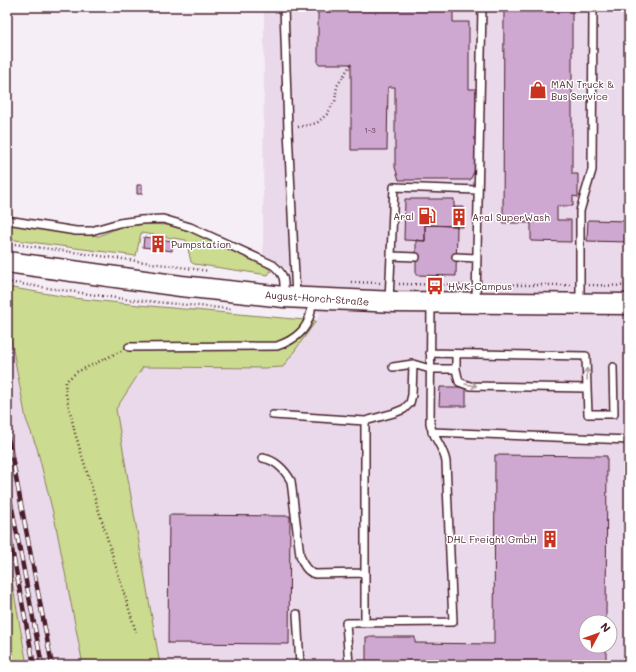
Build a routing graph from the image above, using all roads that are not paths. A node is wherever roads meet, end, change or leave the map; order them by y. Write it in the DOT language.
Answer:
graph roads {
  1 [pos="284,7"];
  2 [pos="482,7"];
  3 [pos="594,7"];
  4 [pos="478,190"];
  5 [pos="7,220"];
  6 [pos="391,256"];
  7 [pos="416,256"];
  8 [pos="456,257"];
  9 [pos="476,258"];
  10 [pos="7,262"];
  11 [pos="389,293"];
  12 [pos="476,294"];
  13 [pos="580,294"];
  14 [pos="297,298"];
  15 [pos="431,303"];
  16 [pos="629,304"];
  17 [pos="129,348"];
  18 [pos="430,353"];
  19 [pos="456,354"];
  20 [pos="413,364"];
  21 [pos="393,367"];
  22 [pos="613,367"];
  23 [pos="430,369"];
  24 [pos="456,369"];
  25 [pos="587,388"];
  26 [pos="273,415"];
  27 [pos="365,421"];
  28 [pos="432,432"];
  29 [pos="629,440"];
  30 [pos="263,458"];
  31 [pos="365,573"];
  32 [pos="297,614"];
  33 [pos="365,622"];
  34 [pos="300,665"];
  35 [pos="349,665"];
  1 -- 14 [label="lane"];
  2 -- 4 [label="lane"];
  3 -- 13 [label="lane"];
  4 -- 6 [label="lane"];
  4 -- 9 [label="lane"];
  5 -- 14 [label="lane"];
  6 -- 7 [label="lane"];
  6 -- 11 [label="lane"];
  8 -- 9 [label="lane"];
  9 -- 12 [label="lane"];
  10 -- 14 [label="main road, August-Horch-Straße"];
  11 -- 14 [label="main road, August-Horch-Straße"];
  11 -- 15 [label="main road, August-Horch-Straße"];
  12 -- 13 [label="main road, August-Horch-Straße"];
  12 -- 15 [label="main road, August-Horch-Straße"];
  13 -- 16 [label="main road, August-Horch-Straße"];
  14 -- 17 [label="lane"];
  15 -- 18 [label="lane"];
  18 -- 19 [label="lane"];
  18 -- 23 [label="lane"];
  19 -- 24 [label="lane"];
  25 -- 19 [label="lane, one-way"];
  20 -- 21 [label="lane"];
  20 -- 23 [label="lane"];
  20 -- 27 [label="lane"];
  22 -- 25 [label="lane"];
  23 -- 24 [label="lane"];
  23 -- 28 [label="lane"];
  24 -- 25 [label="lane, one-way"];
  26 -- 27 [label="lane"];
  27 -- 31 [label="lane"];
  28 -- 29 [label="lane"];
  28 -- 33 [label="lane"];
  30 -- 31 [label="lane"];
  31 -- 33 [label="lane"];
  32 -- 34 [label="lane"];
  33 -- 35 [label="lane"];
}
